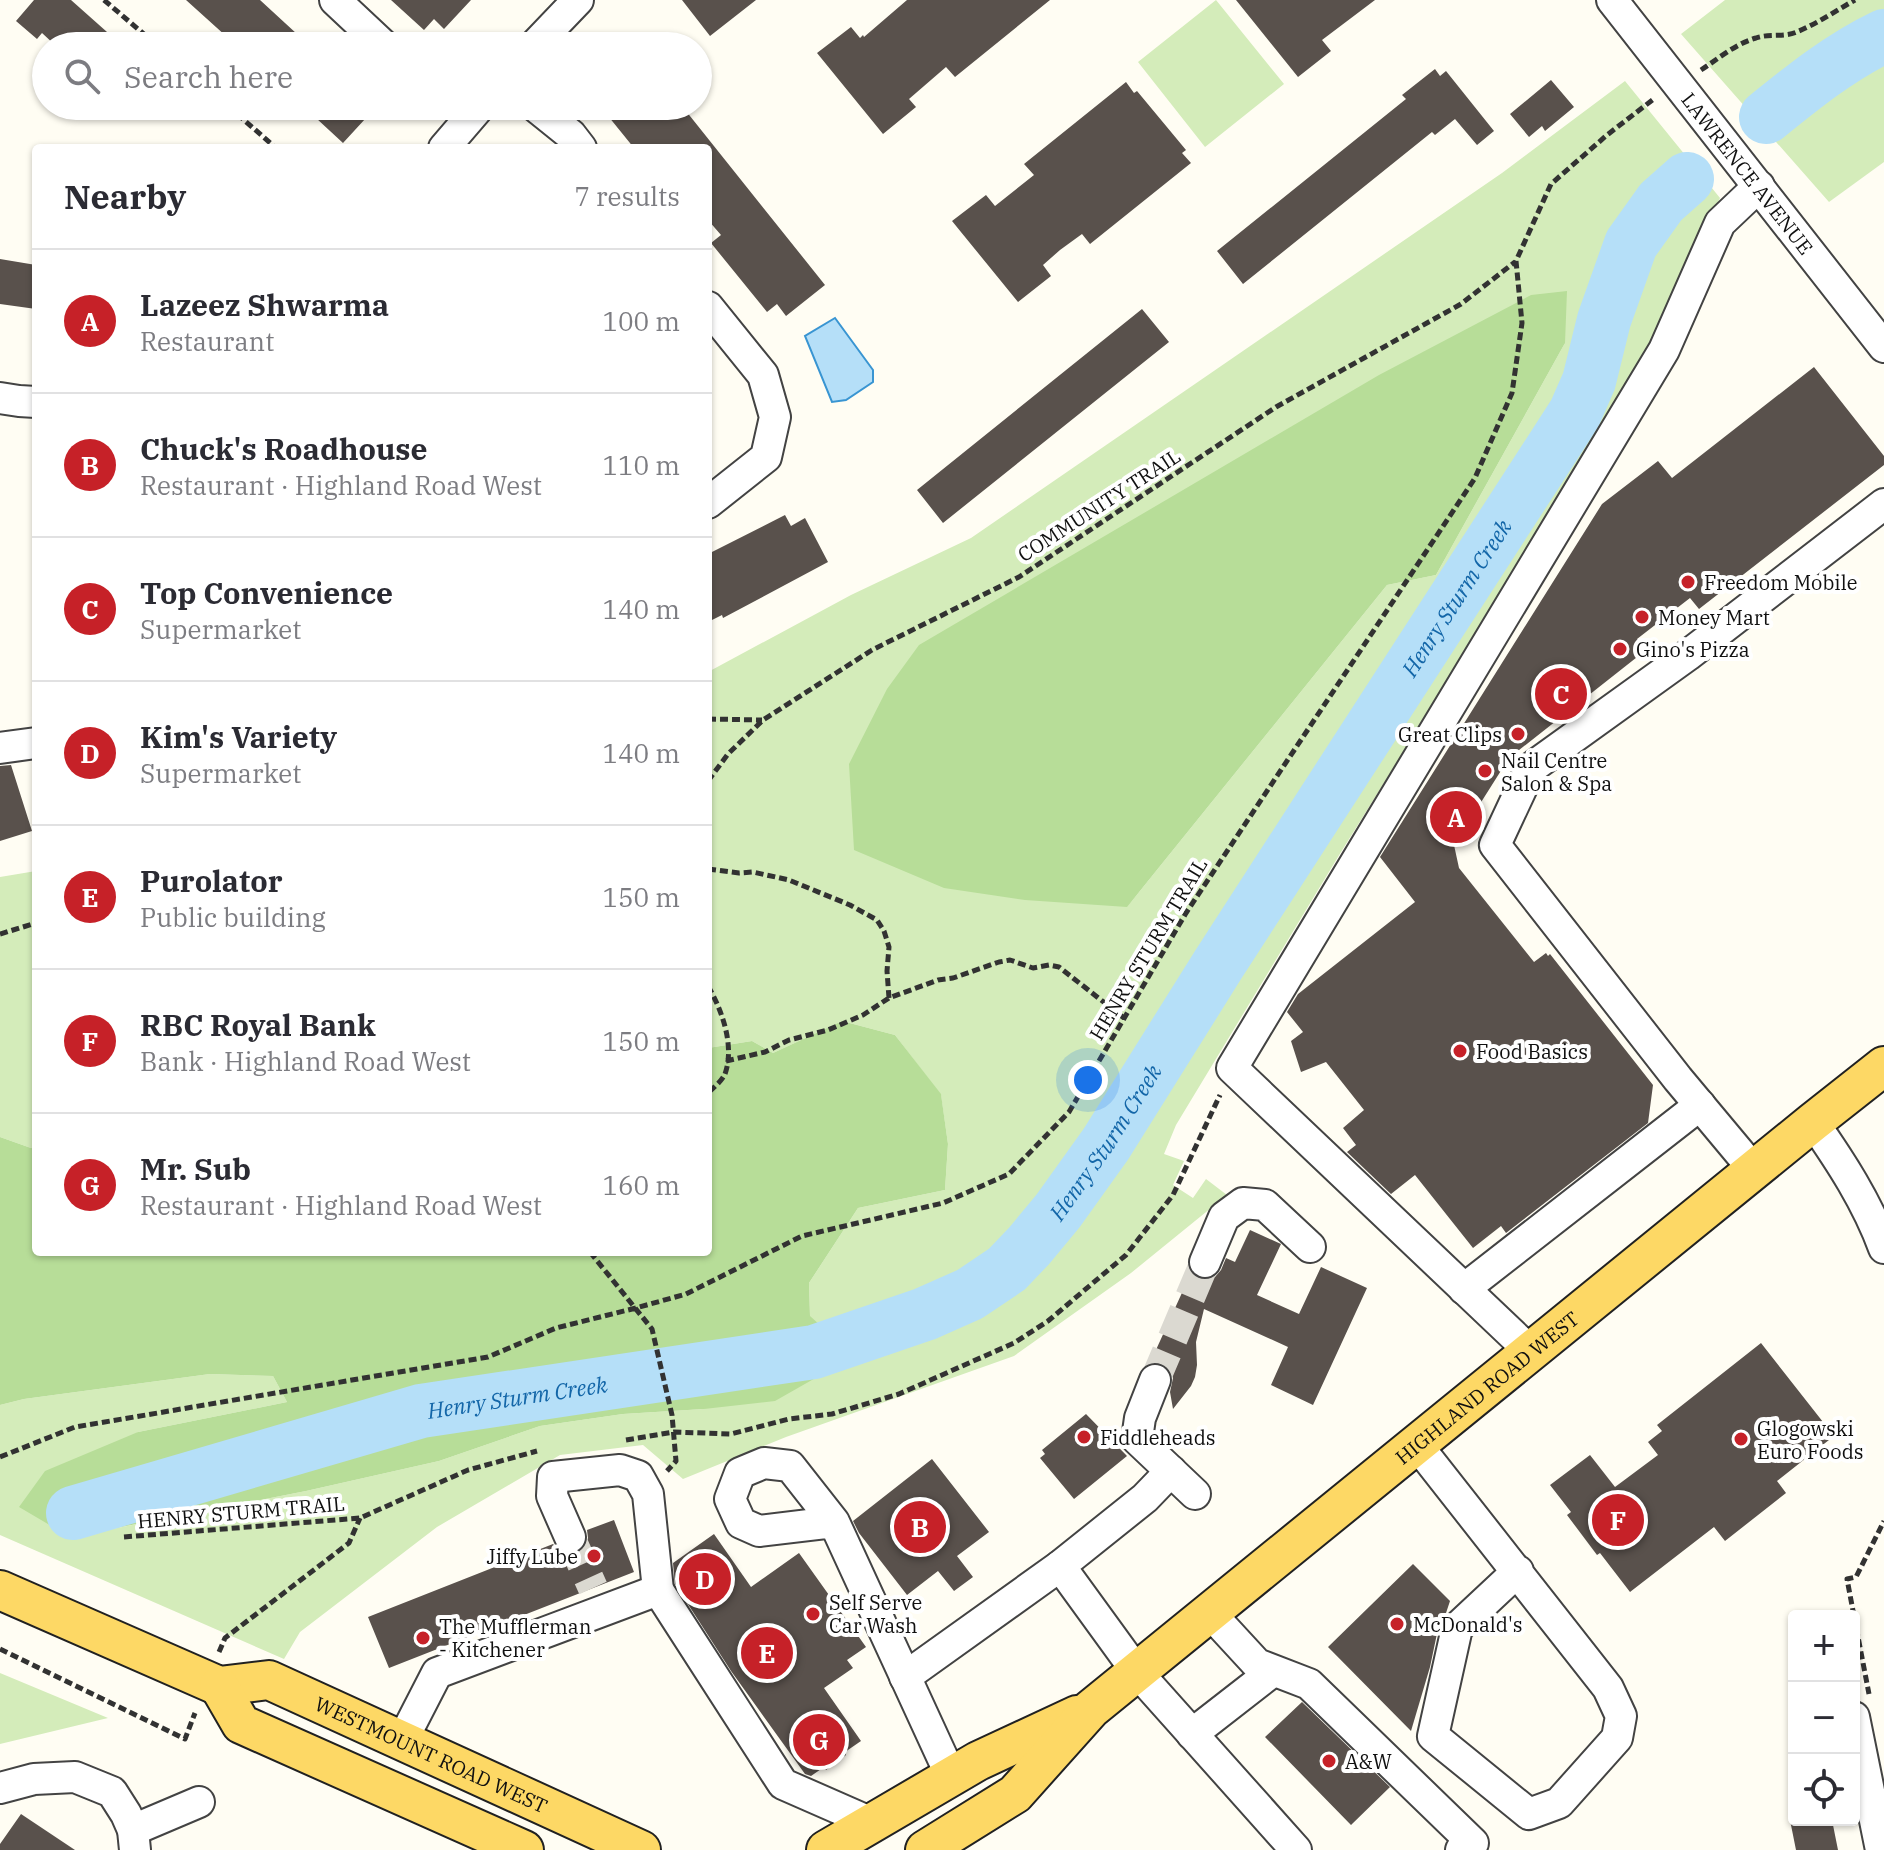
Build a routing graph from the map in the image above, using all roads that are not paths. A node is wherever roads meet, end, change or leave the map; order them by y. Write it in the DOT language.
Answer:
graph roads {
  1 [pos="335,0"];
  2 [pos="578,0"];
  3 [pos="1612,0"];
  4 [pos="369,32"];
  5 [pos="547,32"];
  6 [pos="460,120"];
  7 [pos="552,120"];
  8 [pos="446,144"];
  9 [pos="578,144"];
  10 [pos="1759,186"];
  11 [pos="712,312"];
  12 [pos="1873,312"];
  13 [pos="1884,347"];
  14 [pos="0,398"];
  15 [pos="32,402"];
  16 [pos="712,500"];
  17 [pos="1884,504"];
  18 [pos="32,744"];
  19 [pos="0,748"];
  20 [pos="1884,1066"];
  21 [pos="1700,1105"];
  22 [pos="1813,1122"];
  23 [pos="1754,1170"];
  24 [pos="1310,1247"];
  25 [pos="1884,1248"];
  26 [pos="1205,1262"];
  27 [pos="1464,1289"];
  28 [pos="1531,1352"];
  29 [pos="1155,1380"];
  30 [pos="1417,1445"];
  31 [pos="1171,1471"];
  32 [pos="1195,1494"];
  33 [pos="834,1522"];
  34 [pos="570,1537"];
  35 [pos="1060,1566"];
  36 [pos="1518,1571"];
  37 [pos="0,1590"];
  38 [pos="658,1590"];
  39 [pos="1210,1613"];
  40 [pos="1273,1671"];
  41 [pos="1137,1672"];
  42 [pos="905,1677"];
  43 [pos="219,1686"];
  44 [pos="1091,1709"];
  45 [pos="1192,1734"];
  46 [pos="402,1741"];
  47 [pos="1860,1747"];
  48 [pos="951,1776"];
  49 [pos="0,1788"];
  50 [pos="199,1802"];
  51 [pos="872,1823"];
  52 [pos="134,1840"];
  53 [pos="515,1848"];
  54 [pos="929,1849"];
  55 [pos="641,1850"];
  56 [pos="826,1850"];
  57 [pos="1296,1850"];
  58 [pos="1461,1850"];
  59 [pos="1881,1850"];
  1 -- 4 [label="street"];
  2 -- 5 [label="street"];
  3 -- 10 [label="street, LAWRENCE AVENUE"];
  6 -- 8 [label="street"];
  7 -- 9 [label="street"];
  10 -- 12 [label="street, LAWRENCE AVENUE"];
  10 -- 27 [label="street"];
  11 -- 16 [label="street"];
  12 -- 13 [label="street, LAWRENCE AVENUE"];
  14 -- 15 [label="street"];
  17 -- 21 [label="street"];
  18 -- 19 [label="street"];
  20 -- 22 [label="main road, HIGHLAND ROAD WEST"];
  21 -- 23 [label="street"];
  21 -- 27 [label="street"];
  22 -- 23 [label="main road, HIGHLAND ROAD WEST"];
  22 -- 25 [label="street"];
  23 -- 28 [label="main road, HIGHLAND ROAD WEST"];
  24 -- 26 [label="street"];
  27 -- 28 [label="street"];
  28 -- 30 [label="main road, HIGHLAND ROAD WEST"];
  29 -- 31 [label="street"];
  30 -- 36 [label="street"];
  30 -- 39 [label="main road, HIGHLAND ROAD WEST"];
  31 -- 32 [label="street"];
  31 -- 35 [label="street"];
  33 -- 42 [label="street"];
  34 -- 38 [label="street"];
  35 -- 41 [label="street"];
  35 -- 42 [label="street"];
  36 -- 36 [label="street"];
  37 -- 43 [label="main road"];
  38 -- 46 [label="street"];
  38 -- 51 [label="street"];
  39 -- 40 [label="street"];
  39 -- 41 [label="main road, HIGHLAND ROAD WEST"];
  40 -- 45 [label="street"];
  40 -- 58 [label="street"];
  41 -- 44 [label="main road, HIGHLAND ROAD WEST"];
  41 -- 45 [label="street"];
  42 -- 48 [label="street"];
  43 -- 46 [label="main road, WESTMOUNT ROAD WEST"];
  43 -- 53 [label="main road"];
  44 -- 48 [label="main road, HIGHLAND ROAD WEST"];
  44 -- 54 [label="main road, HIGHLAND ROAD WEST"];
  45 -- 57 [label="street"];
  46 -- 55 [label="main road, WESTMOUNT ROAD WEST"];
  47 -- 59 [label="street"];
  48 -- 51 [label="main road, HIGHLAND ROAD WEST"];
  49 -- 52 [label="street"];
  50 -- 52 [label="street"];
  51 -- 56 [label="main road, HIGHLAND ROAD WEST"];
}
